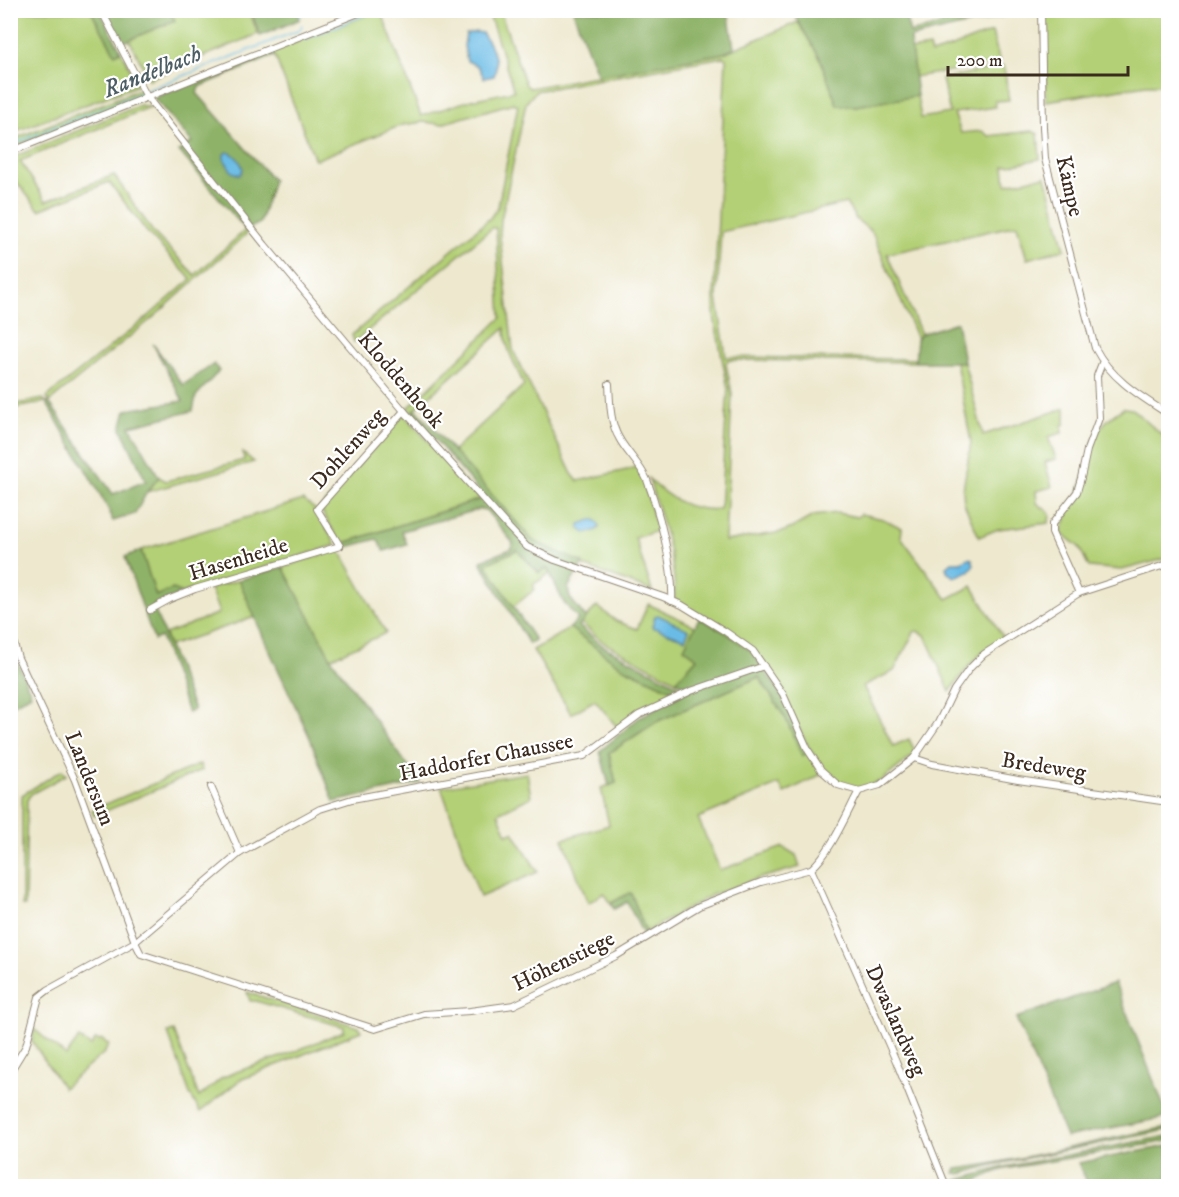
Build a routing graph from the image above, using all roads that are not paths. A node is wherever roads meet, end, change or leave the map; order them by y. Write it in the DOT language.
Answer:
graph roads {
  1 [pos="101,10"];
  2 [pos="366,10"];
  3 [pos="1041,10"];
  4 [pos="146,93"];
  5 [pos="10,152"];
  6 [pos="1102,363"];
  7 [pos="609,384"];
  8 [pos="404,411"];
  9 [pos="1168,414"];
  10 [pos="340,546"];
  11 [pos="1168,564"];
  12 [pos="1079,593"];
  13 [pos="672,601"];
  14 [pos="150,610"];
  15 [pos="10,630"];
  16 [pos="764,666"];
  17 [pos="914,758"];
  18 [pos="211,787"];
  19 [pos="859,791"];
  20 [pos="1168,802"];
  21 [pos="240,853"];
  22 [pos="811,869"];
  23 [pos="135,942"];
  24 [pos="10,1072"];
  25 [pos="946,1186"];
  1 -- 4 [label="street, Kloddenhook"];
  2 -- 4 [label="street"];
  3 -- 6 [label="street, Kämpe"];
  4 -- 5 [label="street"];
  4 -- 8 [label="street, Kloddenhook"];
  6 -- 9 [label="street, Kämpe"];
  6 -- 12 [label="street, Kämpe"];
  7 -- 13 [label="street"];
  8 -- 10 [label="street, Dohlenweg"];
  8 -- 13 [label="street, Kloddenhook"];
  10 -- 14 [label="street, Hasenheide"];
  11 -- 12 [label="street"];
  12 -- 17 [label="street"];
  13 -- 16 [label="street, Kloddenhook"];
  15 -- 23 [label="street, Landersum"];
  16 -- 19 [label="street, Kloddenhook"];
  16 -- 21 [label="street, Haddorfer Chaussee"];
  17 -- 19 [label="street"];
  17 -- 20 [label="street, Bredeweg"];
  18 -- 21 [label="street"];
  19 -- 22 [label="street"];
  21 -- 23 [label="street"];
  22 -- 23 [label="street, Höhenstiege"];
  22 -- 25 [label="street, Dwaslandweg"];
  23 -- 24 [label="street"];
}
